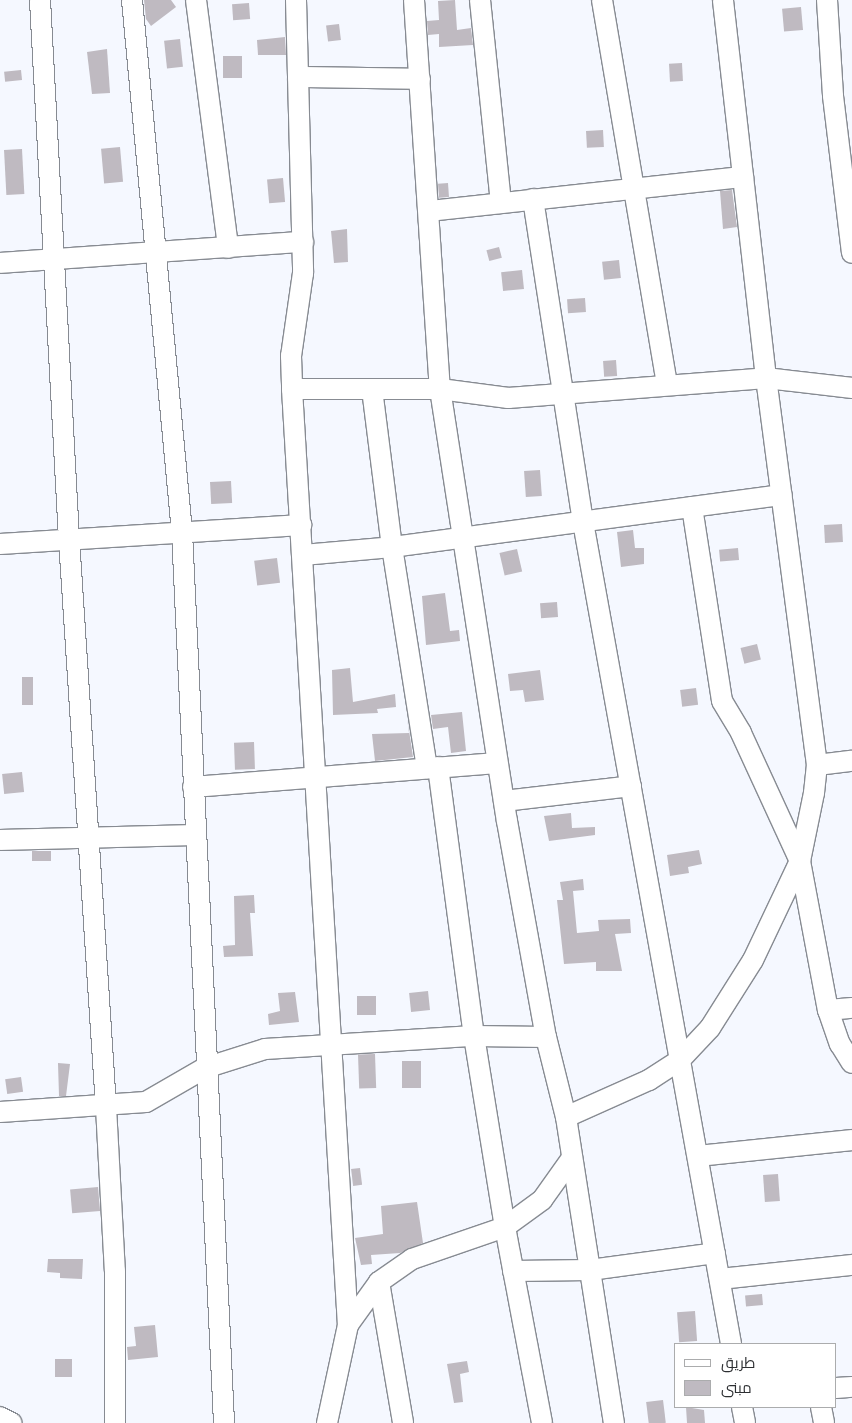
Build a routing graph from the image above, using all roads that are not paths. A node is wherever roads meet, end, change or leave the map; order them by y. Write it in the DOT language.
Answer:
graph roads {
  1 [pos="40,0"];
  2 [pos="132,0"];
  3 [pos="196,0"];
  4 [pos="296,0"];
  5 [pos="414,0"];
  6 [pos="480,0"];
  7 [pos="602,0"];
  8 [pos="723,0"];
  9 [pos="827,0"];
  10 [pos="298,77"];
  11 [pos="420,79"];
  12 [pos="844,114"];
  13 [pos="743,177"];
  14 [pos="633,188"];
  15 [pos="533,199"];
  16 [pos="500,203"];
  17 [pos="429,212"];
  18 [pos="302,242"];
  19 [pos="228,248"];
  20 [pos="158,253"];
  21 [pos="852,253"];
  22 [pos="55,260"];
  23 [pos="0,263"];
  24 [pos="766,378"];
  25 [pos="666,384"];
  26 [pos="852,388"];
  27 [pos="292,389"];
  28 [pos="372,389"];
  29 [pos="440,389"];
  30 [pos="562,393"];
  31 [pos="782,495"];
  32 [pos="692,507"];
  33 [pos="583,522"];
  34 [pos="301,525"];
  35 [pos="182,532"];
  36 [pos="462,538"];
  37 [pos="69,539"];
  38 [pos="0,544"];
  39 [pos="392,547"];
  40 [pos="303,555"];
  41 [pos="852,760"];
  42 [pos="497,763"];
  43 [pos="817,765"];
  44 [pos="432,768"];
  45 [pos="316,776"];
  46 [pos="631,786"];
  47 [pos="193,787"];
  48 [pos="504,801"];
  49 [pos="195,835"];
  50 [pos="88,837"];
  51 [pos="0,840"];
  52 [pos="800,860"];
  53 [pos="852,1008"];
  54 [pos="828,1010"];
  55 [pos="474,1036"];
  56 [pos="546,1037"];
  57 [pos="332,1046"];
  58 [pos="680,1060"];
  59 [pos="852,1063"];
  60 [pos="205,1068"];
  61 [pos="106,1107"];
  62 [pos="0,1112"];
  63 [pos="566,1117"];
  64 [pos="852,1140"];
  65 [pos="698,1156"];
  66 [pos="572,1158"];
  67 [pos="505,1227"];
  68 [pos="715,1253"];
  69 [pos="852,1265"];
  70 [pos="590,1270"];
  71 [pos="513,1271"];
  72 [pos="720,1279"];
  73 [pos="380,1282"];
  74 [pos="348,1325"];
  75 [pos="731,1343"];
  76 [pos="852,1387"];
  77 [pos="837,1388"];
  78 [pos="742,1408"];
  79 [pos="821,1408"];
  80 [pos="0,1417"];
  81 [pos="12,1423"];
  82 [pos="115,1423"];
  83 [pos="224,1423"];
  84 [pos="327,1423"];
  85 [pos="403,1423"];
  86 [pos="542,1423"];
  87 [pos="614,1423"];
  88 [pos="745,1423"];
  89 [pos="824,1423"];
  1 -- 22 [label="street"];
  2 -- 20 [label="street"];
  3 -- 19 [label="street"];
  4 -- 10 [label="street"];
  5 -- 11 [label="street"];
  6 -- 16 [label="street"];
  7 -- 14 [label="street"];
  8 -- 13 [label="street"];
  9 -- 12 [label="street"];
  10 -- 11 [label="street"];
  10 -- 18 [label="street"];
  11 -- 17 [label="street"];
  12 -- 21 [label="street"];
  13 -- 14 [label="street"];
  13 -- 24 [label="street"];
  14 -- 15 [label="street"];
  14 -- 25 [label="street"];
  15 -- 16 [label="street"];
  15 -- 30 [label="street"];
  16 -- 17 [label="street"];
  17 -- 29 [label="street"];
  18 -- 19 [label="street"];
  18 -- 27 [label="street"];
  19 -- 20 [label="street"];
  20 -- 22 [label="street"];
  20 -- 35 [label="street"];
  22 -- 23 [label="street"];
  22 -- 37 [label="street"];
  24 -- 25 [label="street"];
  24 -- 26 [label="street"];
  24 -- 31 [label="street"];
  25 -- 30 [label="street"];
  27 -- 28 [label="street"];
  27 -- 34 [label="street"];
  28 -- 29 [label="street"];
  28 -- 39 [label="street"];
  29 -- 30 [label="street"];
  29 -- 36 [label="street"];
  30 -- 33 [label="street"];
  31 -- 32 [label="street"];
  31 -- 43 [label="street"];
  32 -- 33 [label="street"];
  32 -- 52 [label="street"];
  33 -- 36 [label="street"];
  33 -- 46 [label="street"];
  34 -- 35 [label="street"];
  34 -- 40 [label="street"];
  35 -- 37 [label="street"];
  35 -- 47 [label="street"];
  36 -- 39 [label="street"];
  36 -- 42 [label="street"];
  37 -- 38 [label="street"];
  37 -- 50 [label="street"];
  39 -- 40 [label="street"];
  39 -- 44 [label="street"];
  40 -- 45 [label="street"];
  41 -- 43 [label="street"];
  42 -- 44 [label="street"];
  42 -- 48 [label="street"];
  43 -- 52 [label="street"];
  44 -- 45 [label="street"];
  44 -- 55 [label="street"];
  45 -- 47 [label="street"];
  45 -- 57 [label="street"];
  46 -- 48 [label="street"];
  46 -- 58 [label="street"];
  47 -- 49 [label="street"];
  48 -- 56 [label="street"];
  49 -- 50 [label="street"];
  49 -- 60 [label="street"];
  50 -- 51 [label="street"];
  50 -- 61 [label="street"];
  52 -- 54 [label="street"];
  52 -- 58 [label="street"];
  53 -- 54 [label="street"];
  54 -- 59 [label="street"];
  55 -- 56 [label="street"];
  55 -- 57 [label="street"];
  55 -- 67 [label="street"];
  56 -- 63 [label="street"];
  57 -- 60 [label="street"];
  57 -- 74 [label="street"];
  58 -- 63 [label="street"];
  58 -- 65 [label="street"];
  60 -- 61 [label="street"];
  60 -- 83 [label="street"];
  61 -- 62 [label="street"];
  61 -- 82 [label="street"];
  63 -- 66 [label="street"];
  64 -- 65 [label="street"];
  65 -- 68 [label="street"];
  66 -- 67 [label="street"];
  66 -- 70 [label="street"];
  67 -- 71 [label="street"];
  67 -- 73 [label="street"];
  68 -- 70 [label="street"];
  68 -- 72 [label="street"];
  69 -- 72 [label="street"];
  70 -- 71 [label="street"];
  70 -- 87 [label="street"];
  71 -- 86 [label="street"];
  72 -- 75 [label="street"];
  73 -- 74 [label="street"];
  73 -- 85 [label="street"];
  74 -- 84 [label="street"];
  76 -- 77 [label="street"];
  78 -- 88 [label="street"];
  79 -- 89 [label="street"];
  80 -- 81 [label="street"];
}
